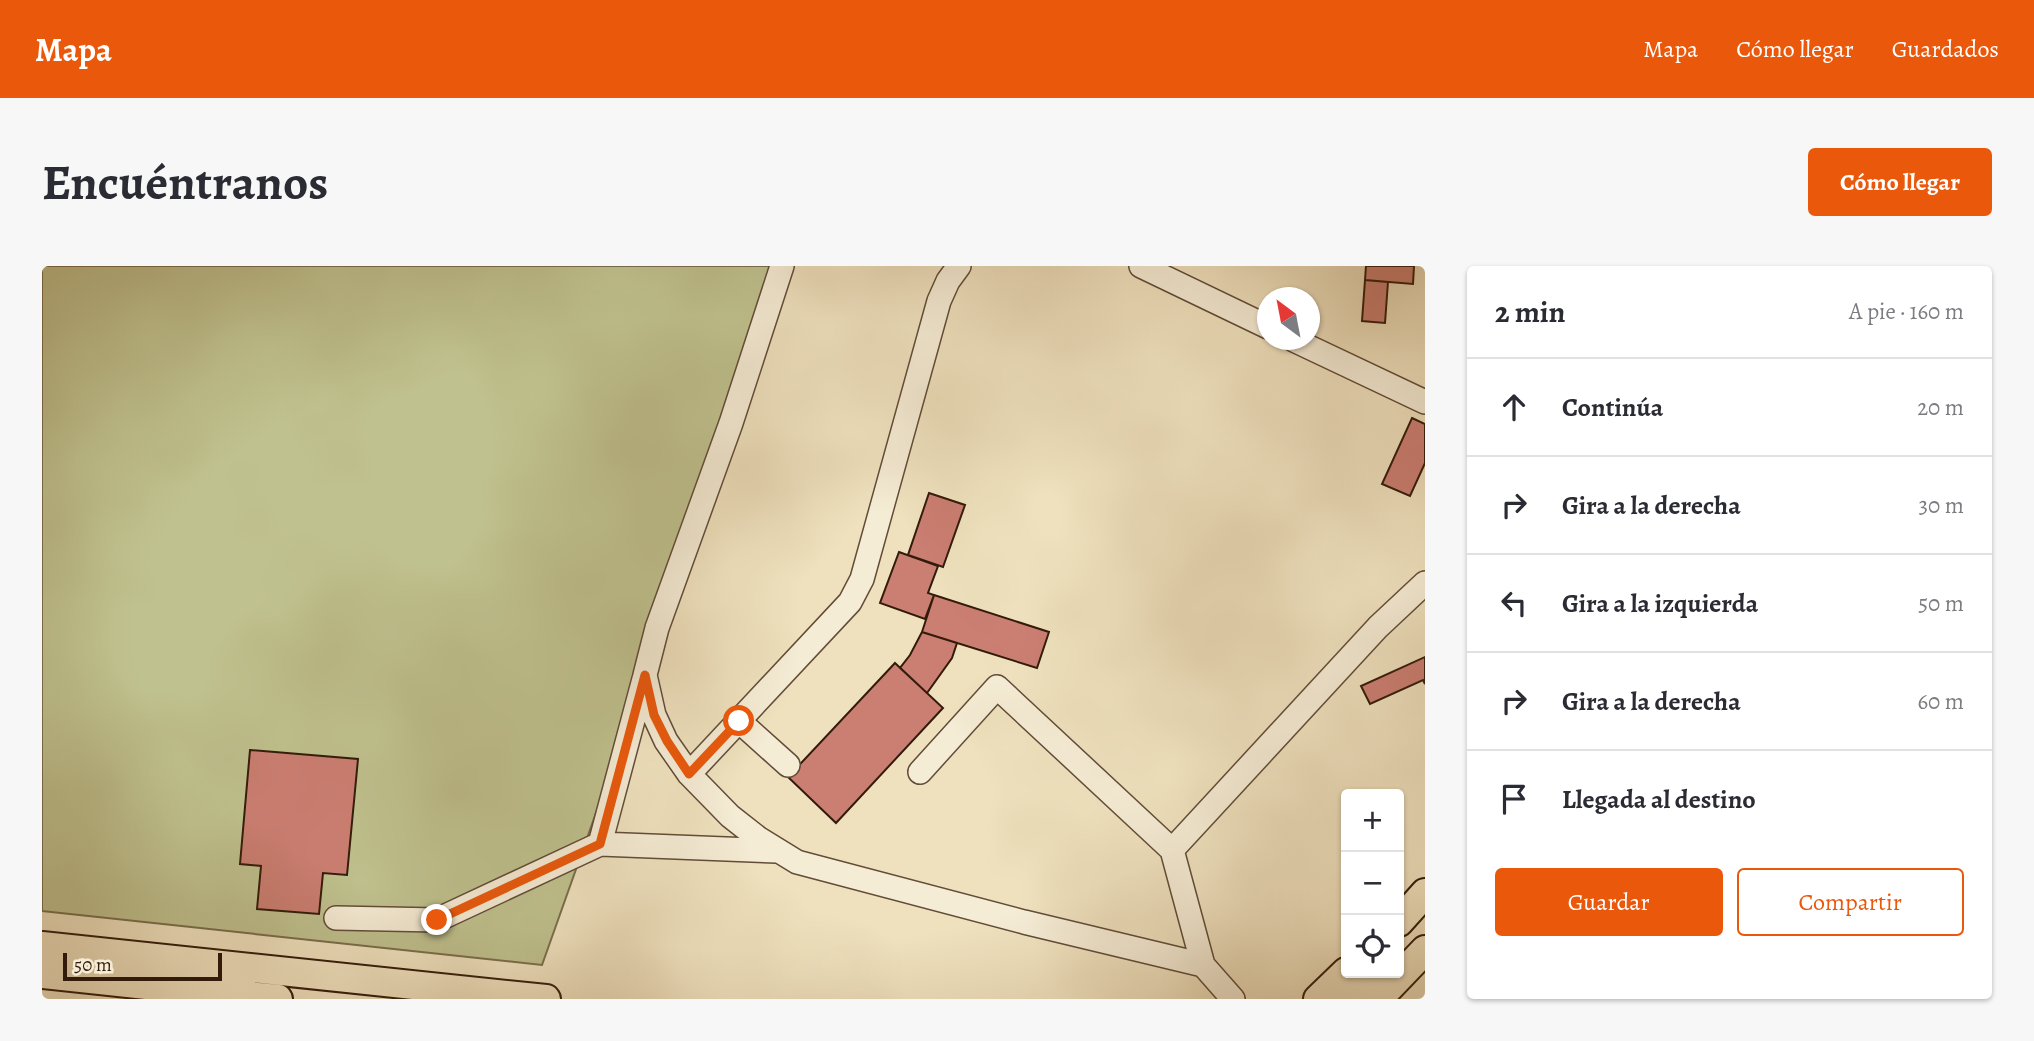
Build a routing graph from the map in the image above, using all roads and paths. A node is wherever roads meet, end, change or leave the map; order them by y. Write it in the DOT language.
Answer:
graph roads {
  1 [pos="782,266"];
  2 [pos="959,266"];
  3 [pos="1141,266"];
  4 [pos="1257,322"];
  5 [pos="1315,350"];
  6 [pos="1425,402"];
  7 [pos="1425,583"];
  8 [pos="645,675"];
  9 [pos="739,721"];
  10 [pos="789,765"];
  11 [pos="920,772"];
  12 [pos="689,774"];
  13 [pos="600,844"];
  14 [pos="1172,850"];
  15 [pos="780,852"];
  16 [pos="1425,893"];
  17 [pos="1404,916"];
  18 [pos="336,918"];
  19 [pos="1425,918"];
  20 [pos="1404,940"];
  21 [pos="42,946"];
  22 [pos="1425,950"];
  23 [pos="1203,965"];
  24 [pos="42,974"];
  25 [pos="1341,977"];
  26 [pos="1366,978"];
  27 [pos="278,999"];
  28 [pos="546,999"];
  29 [pos="1233,999"];
  30 [pos="1318,999"];
  31 [pos="1346,999"];
  32 [pos="1378,999"];
  1 -- 8 [label="lane"];
  2 -- 9 [label="lane"];
  3 -- 4 [label="lane"];
  5 -- 6 [label="lane"];
  7 -- 14 [label="lane"];
  8 -- 12 [label="lane"];
  8 -- 13 [label="lane"];
  9 -- 10 [label="lane"];
  9 -- 12 [label="lane"];
  11 -- 14 [label="lane"];
  12 -- 15 [label="lane"];
  13 -- 15 [label="lane"];
  13 -- 18 [label="lane"];
  14 -- 23 [label="lane"];
  15 -- 23 [label="lane"];
  16 -- 17 [label="main road"];
  19 -- 20 [label="main road"];
  21 -- 28 [label="main road"];
  22 -- 32 [label="main road"];
  23 -- 29 [label="lane"];
  24 -- 27 [label="main road"];
  25 -- 30 [label="main road"];
  26 -- 31 [label="main road"];
}
